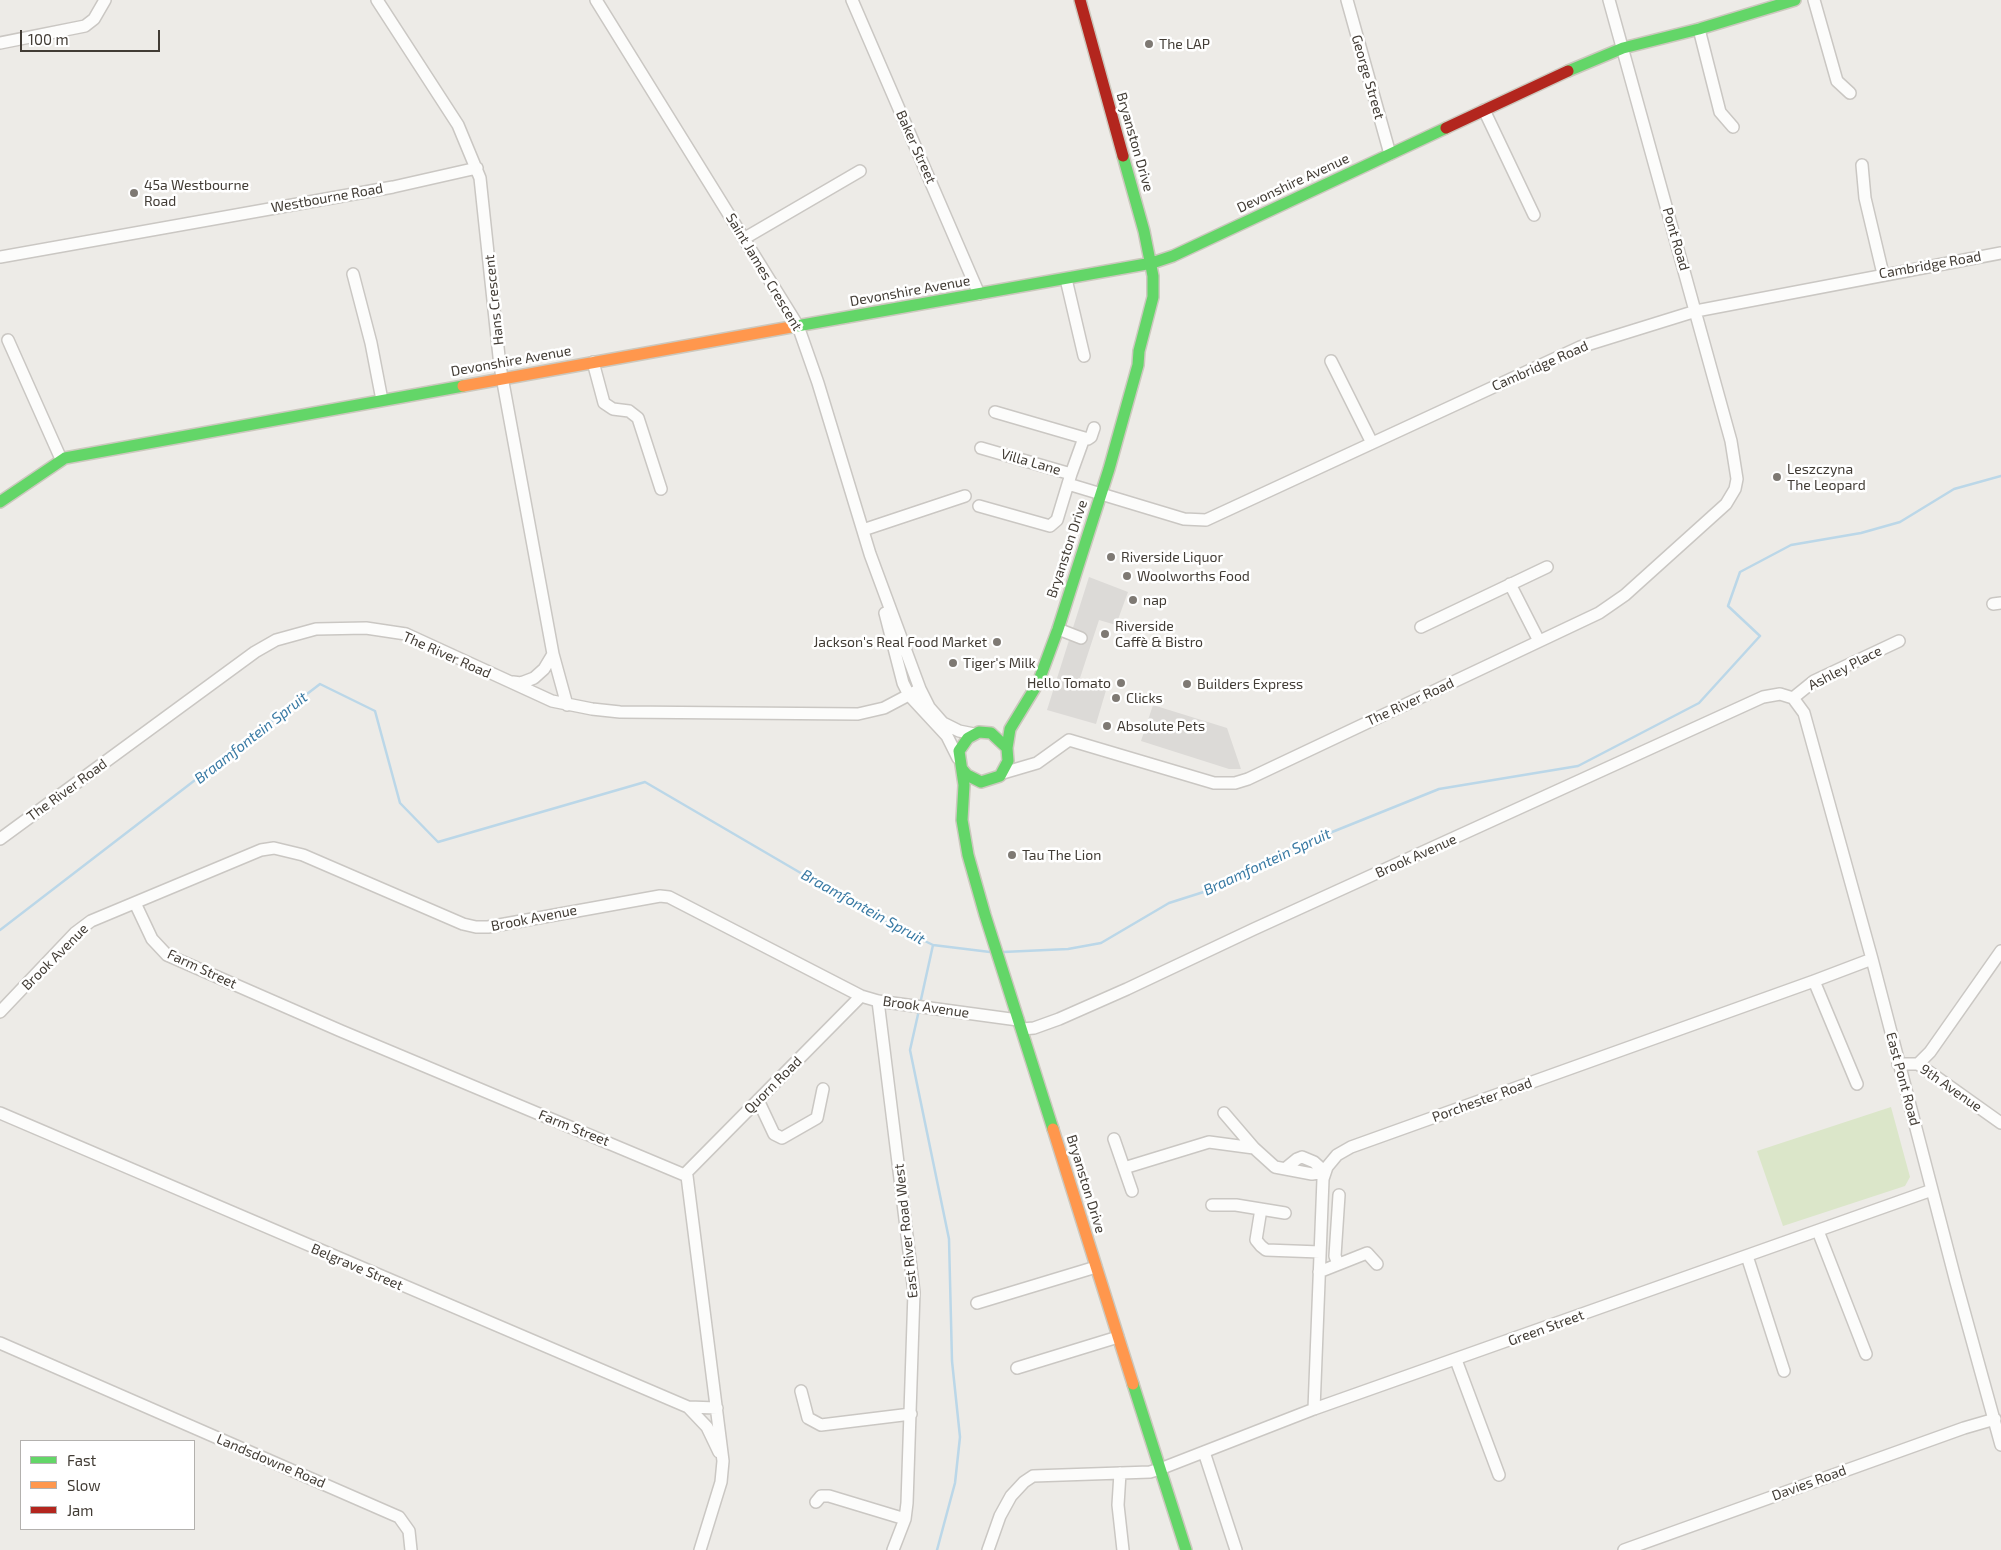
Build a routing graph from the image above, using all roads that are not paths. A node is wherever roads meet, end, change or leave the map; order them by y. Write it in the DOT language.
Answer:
graph roads {
  1 [pos="105,0"];
  2 [pos="377,0"];
  3 [pos="596,0"];
  4 [pos="852,0"];
  5 [pos="1080,0"];
  6 [pos="1347,0"];
  7 [pos="1609,0"];
  8 [pos="1795,0"];
  9 [pos="1814,0"];
  10 [pos="1699,29"];
  11 [pos="0,43"];
  12 [pos="1622,48"];
  13 [pos="1850,93"];
  14 [pos="1484,110"];
  15 [pos="1733,127"];
  16 [pos="1390,154"];
  17 [pos="1862,165"];
  18 [pos="477,168"];
  19 [pos="860,171"];
  20 [pos="1534,215"];
  21 [pos="745,238"];
  22 [pos="2001,253"];
  23 [pos="0,257"];
  24 [pos="1152,263"];
  25 [pos="353,274"];
  26 [pos="1883,274"];
  27 [pos="1066,278"];
  28 [pos="979,294"];
  29 [pos="1696,311"];
  30 [pos="798,326"];
  31 [pos="8,340"];
  32 [pos="1084,356"];
  33 [pos="1331,361"];
  34 [pos="592,362"];
  35 [pos="502,378"];
  36 [pos="382,400"];
  37 [pos="995,412"];
  38 [pos="1094,428"];
  39 [pos="1084,438"];
  40 [pos="1372,442"];
  41 [pos="981,448"];
  42 [pos="61,459"];
  43 [pos="1738,478"];
  44 [pos="1070,479"];
  45 [pos="661,489"];
  46 [pos="1096,493"];
  47 [pos="966,496"];
  48 [pos="1,499"];
  49 [pos="979,506"];
  50 [pos="863,530"];
  51 [pos="1547,567"];
  52 [pos="876,570"];
  53 [pos="1510,584"];
  54 [pos="1421,627"];
  55 [pos="1058,629"];
  56 [pos="1081,638"];
  57 [pos="1899,641"];
  58 [pos="1539,642"];
  59 [pos="553,654"];
  60 [pos="506,682"];
  61 [pos="920,690"];
  62 [pos="909,695"];
  63 [pos="1793,698"];
  64 [pos="567,705"];
  65 [pos="979,733"];
  66 [pos="1008,751"];
  67 [pos="1037,763"];
  68 [pos="960,764"];
  69 [pos="999,776"];
  70 [pos="963,825"];
  71 [pos="0,839"];
  72 [pos="135,903"];
  73 [pos="2001,951"];
  74 [pos="1872,959"];
  75 [pos="1814,981"];
  76 [pos="861,996"];
  77 [pos="878,1000"];
  78 [pos="0,1012"];
  79 [pos="1020,1024"];
  80 [pos="1898,1064"];
  81 [pos="1918,1064"];
  82 [pos="1856,1084"];
  83 [pos="823,1089"];
  84 [pos="758,1100"];
  85 [pos="0,1113"];
  86 [pos="1224,1113"];
  87 [pos="2001,1123"];
  88 [pos="1114,1139"];
  89 [pos="1254,1148"];
  90 [pos="1124,1168"];
  91 [pos="1325,1172"];
  92 [pos="685,1174"];
  93 [pos="1932,1190"];
  94 [pos="1132,1191"];
  95 [pos="1339,1195"];
  96 [pos="1212,1205"];
  97 [pos="1261,1209"];
  98 [pos="1285,1213"];
  99 [pos="1818,1231"];
  100 [pos="1320,1252"];
  101 [pos="1746,1256"];
  102 [pos="1338,1264"];
  103 [pos="1377,1264"];
  104 [pos="1096,1268"];
  105 [pos="1319,1272"];
  106 [pos="977,1304"];
  107 [pos="1118,1337"];
  108 [pos="0,1343"];
  109 [pos="1866,1354"];
  110 [pos="1456,1360"];
  111 [pos="1017,1368"];
  112 [pos="1784,1371"];
  113 [pos="801,1391"];
  114 [pos="688,1407"];
  115 [pos="717,1408"];
  116 [pos="1314,1409"];
  117 [pos="911,1414"];
  118 [pos="1995,1419"];
  119 [pos="2001,1445"];
  120 [pos="1204,1452"];
  121 [pos="724,1461"];
  122 [pos="1160,1469"];
  123 [pos="1120,1473"];
  124 [pos="1499,1475"];
  125 [pos="816,1502"];
  126 [pos="905,1519"];
  127 [pos="1655,1545"];
  128 [pos="411,1550"];
  129 [pos="700,1550"];
  130 [pos="894,1550"];
  131 [pos="988,1550"];
  132 [pos="1123,1550"];
  133 [pos="1186,1550"];
  134 [pos="1236,1550"];
  135 [pos="1624,1550"];
  1 -- 11 [label="street"];
  2 -- 18 [label="street, Hans Crescent"];
  3 -- 21 [label="street, Saint James Crescent"];
  4 -- 28 [label="street, Baker Street"];
  5 -- 24 [label="main road, Bryanston Drive"];
  6 -- 16 [label="street, George Street"];
  7 -- 12 [label="street, Pont Road"];
  8 -- 10 [label="main road, Devonshire Avenue"];
  9 -- 13 [label="street"];
  10 -- 12 [label="main road, Devonshire Avenue"];
  10 -- 15 [label="street"];
  12 -- 14 [label="main road, Devonshire Avenue"];
  12 -- 29 [label="street, Pont Road"];
  14 -- 16 [label="main road, Devonshire Avenue"];
  14 -- 20 [label="street"];
  16 -- 24 [label="main road, Devonshire Avenue"];
  17 -- 26 [label="street"];
  18 -- 23 [label="street, Westbourne Road"];
  18 -- 35 [label="street, Hans Crescent"];
  19 -- 21 [label="street"];
  21 -- 30 [label="street, Saint James Crescent"];
  22 -- 26 [label="street, Cambridge Road"];
  24 -- 27 [label="main road, Devonshire Avenue"];
  24 -- 46 [label="main road, Bryanston Drive"];
  25 -- 36 [label="street"];
  26 -- 29 [label="street, Cambridge Road"];
  27 -- 28 [label="main road, Devonshire Avenue"];
  27 -- 32 [label="street"];
  28 -- 30 [label="main road, Devonshire Avenue"];
  29 -- 40 [label="street, Cambridge Road"];
  29 -- 43 [label="street, Pont Road"];
  30 -- 34 [label="main road, Devonshire Avenue"];
  30 -- 50 [label="street, Saint James Crescent"];
  31 -- 42 [label="street"];
  33 -- 40 [label="street"];
  34 -- 35 [label="main road, Devonshire Avenue"];
  34 -- 45 [label="street"];
  35 -- 36 [label="main road, Devonshire Avenue"];
  35 -- 59 [label="street, Hans Crescent"];
  36 -- 42 [label="main road, Devonshire Avenue"];
  37 -- 39 [label="street"];
  38 -- 39 [label="street"];
  39 -- 44 [label="street"];
  40 -- 46 [label="street, Cambridge Road"];
  41 -- 44 [label="street, Villa Lane"];
  42 -- 48 [label="main road, Devonshire Avenue"];
  43 -- 58 [label="street, The River Road"];
  44 -- 46 [label="street, Villa Lane"];
  44 -- 49 [label="street, Villa Lane"];
  46 -- 55 [label="main road, Bryanston Drive"];
  46 -- 65 [label="main road, Bryanston Drive"];
  47 -- 50 [label="street"];
  50 -- 52 [label="street, Saint James Crescent"];
  51 -- 53 [label="street"];
  52 -- 61 [label="street, Saint James Crescent"];
  52 -- 62 [label="street, Saint James Crescent"];
  53 -- 54 [label="street"];
  53 -- 58 [label="street"];
  55 -- 56 [label="street"];
  55 -- 66 [label="main road, Bryanston Drive"];
  57 -- 63 [label="street, Ashley Place"];
  58 -- 67 [label="street, The River Road"];
  59 -- 60 [label="street"];
  59 -- 64 [label="street, Hans Crescent"];
  60 -- 64 [label="street, The River Road"];
  60 -- 71 [label="street, The River Road"];
  61 -- 62 [label="street, The River Road"];
  61 -- 65 [label="street, Saint James Crescent"];
  62 -- 64 [label="street, The River Road"];
  62 -- 68 [label="street, Saint James Crescent"];
  63 -- 74 [label="street, East Pont Road"];
  63 -- 79 [label="street, Brook Avenue"];
  65 -- 66 [label="main road"];
  65 -- 68 [label="main road"];
  66 -- 67 [label="street"];
  66 -- 69 [label="main road"];
  67 -- 69 [label="street, The River Road"];
  68 -- 69 [label="main road"];
  68 -- 70 [label="main road, Bryanston Drive"];
  69 -- 70 [label="main road"];
  70 -- 79 [label="main road, Bryanston Drive"];
  72 -- 76 [label="street, Brook Avenue"];
  72 -- 78 [label="street, Brook Avenue"];
  72 -- 92 [label="street, Farm Street"];
  73 -- 81 [label="street"];
  74 -- 75 [label="street, Porchester Road"];
  74 -- 80 [label="street, East Pont Road"];
  75 -- 82 [label="street"];
  75 -- 91 [label="street, Porchester Road"];
  76 -- 77 [label="street, Brook Avenue"];
  76 -- 84 [label="street, Quorn Road"];
  77 -- 79 [label="street, Brook Avenue"];
  77 -- 117 [label="street, East River Road West"];
  79 -- 104 [label="main road, Bryanston Drive"];
  80 -- 81 [label="street, 9th Avenue"];
  80 -- 93 [label="street, East Pont Road"];
  81 -- 87 [label="street, 9th Avenue"];
  83 -- 84 [label="street"];
  84 -- 92 [label="street, Quorn Road"];
  85 -- 114 [label="street, Belgrave Street"];
  86 -- 89 [label="street"];
  88 -- 90 [label="street"];
  89 -- 90 [label="street"];
  89 -- 91 [label="street"];
  90 -- 94 [label="street"];
  91 -- 100 [label="street"];
  92 -- 115 [label="street"];
  93 -- 99 [label="street, Green Street"];
  93 -- 118 [label="street, East Pont Road"];
  95 -- 102 [label="street"];
  96 -- 97 [label="street"];
  97 -- 98 [label="street"];
  97 -- 100 [label="street"];
  99 -- 101 [label="street, Green Street"];
  99 -- 109 [label="street"];
  100 -- 105 [label="street"];
  101 -- 110 [label="street, Green Street"];
  101 -- 112 [label="street"];
  102 -- 103 [label="street"];
  102 -- 105 [label="street"];
  104 -- 106 [label="street"];
  104 -- 107 [label="main road, Bryanston Drive"];
  105 -- 116 [label="street"];
  107 -- 111 [label="street"];
  107 -- 122 [label="main road, Bryanston Drive"];
  108 -- 128 [label="street, Landsdowne Road"];
  110 -- 116 [label="street, Green Street"];
  110 -- 124 [label="street"];
  113 -- 117 [label="street"];
  114 -- 115 [label="street, Belgrave Street"];
  114 -- 121 [label="street"];
  115 -- 121 [label="street"];
  116 -- 120 [label="street, Green Street"];
  117 -- 126 [label="street, East River Road West"];
  118 -- 119 [label="street, East Pont Road"];
  118 -- 127 [label="street, Davies Road"];
  120 -- 122 [label="street, Green Street"];
  120 -- 134 [label="street"];
  121 -- 129 [label="street"];
  122 -- 123 [label="street, Green Street"];
  122 -- 133 [label="main road, Bryanston Drive"];
  123 -- 131 [label="street, Green Street"];
  123 -- 132 [label="street"];
  125 -- 126 [label="street"];
  126 -- 130 [label="street, East River Road West"];
  127 -- 135 [label="street, Davies Road"];
}
